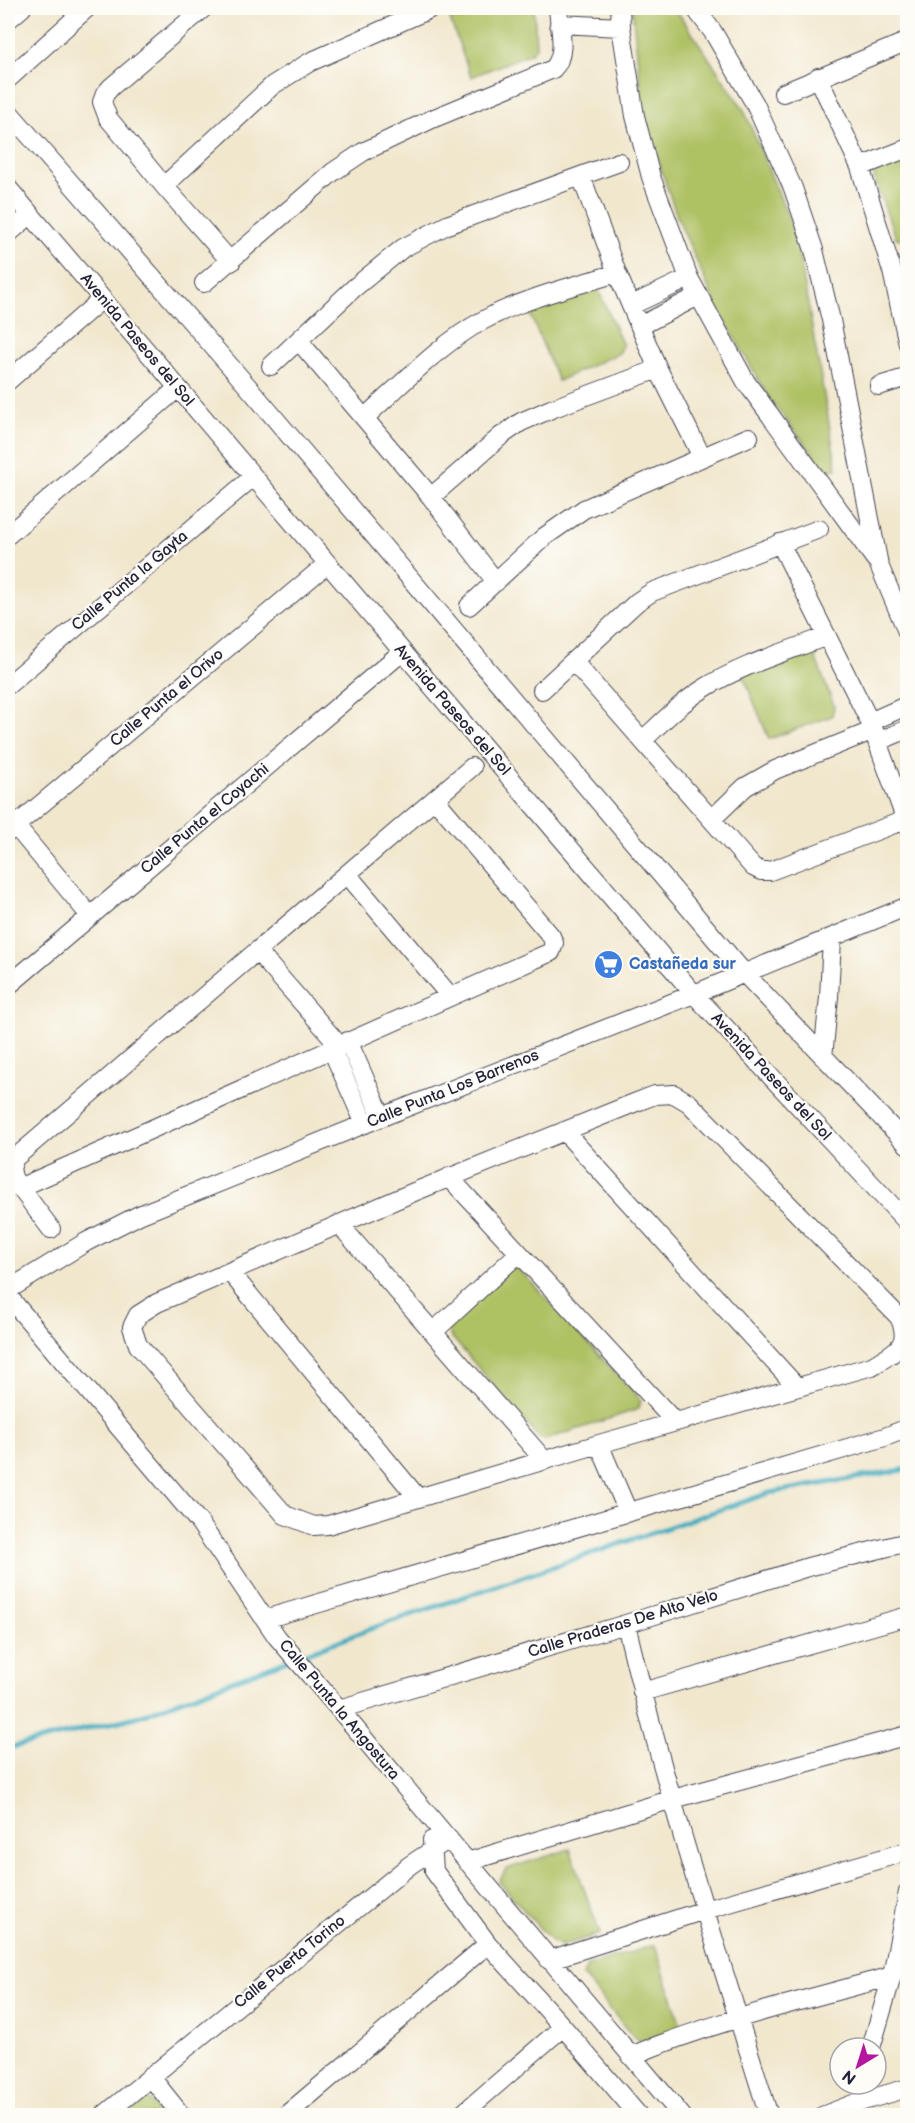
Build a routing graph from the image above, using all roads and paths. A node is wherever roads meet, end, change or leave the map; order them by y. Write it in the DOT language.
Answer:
graph roads {
  1 [pos="22,8"];
  2 [pos="87,8"];
  3 [pos="204,8"];
  4 [pos="432,8"];
  5 [pos="620,8"];
  6 [pos="695,8"];
  7 [pos="558,16"];
  8 [pos="8,20"];
  9 [pos="621,27"];
  10 [pos="908,41"];
  11 [pos="818,77"];
  12 [pos="8,79"];
  13 [pos="783,93"];
  14 [pos="8,111"];
  15 [pos="908,148"];
  16 [pos="619,162"];
  17 [pos="860,167"];
  18 [pos="581,176"];
  19 [pos="164,186"];
  20 [pos="8,188"];
  21 [pos="30,215"];
  22 [pos="8,234"];
  23 [pos="231,262"];
  24 [pos="900,268"];
  25 [pos="617,273"];
  26 [pos="689,278"];
  27 [pos="204,283"];
  28 [pos="698,296"];
  29 [pos="102,299"];
  30 [pos="632,305"];
  31 [pos="640,326"];
  32 [pos="299,341"];
  33 [pos="908,344"];
  34 [pos="271,366"];
  35 [pos="658,369"];
  36 [pos="908,377"];
  37 [pos="8,381"];
  38 [pos="879,386"];
  39 [pos="178,388"];
  40 [pos="364,418"];
  41 [pos="749,437"];
  42 [pos="702,457"];
  43 [pos="254,477"];
  44 [pos="431,497"];
  45 [pos="819,529"];
  46 [pos="8,535"];
  47 [pos="780,543"];
  48 [pos="327,564"];
  49 [pos="879,566"];
  50 [pos="496,582"];
  51 [pos="469,606"];
  52 [pos="908,634"];
  53 [pos="827,636"];
  54 [pos="402,652"];
  55 [pos="573,661"];
  56 [pos="8,685"];
  57 [pos="542,690"];
  58 [pos="908,705"];
  59 [pos="908,729"];
  60 [pos="874,731"];
  61 [pos="643,740"];
  62 [pos="472,767"];
  63 [pos="435,799"];
  64 [pos="712,819"];
  65 [pos="906,823"];
  66 [pos="10,824"];
  67 [pos="347,874"];
  68 [pos="908,906"];
  69 [pos="90,915"];
  70 [pos="832,939"];
  71 [pos="257,951"];
  72 [pos="744,973"];
  73 [pos="8,986"];
  74 [pos="694,994"];
  75 [pos="450,996"];
  76 [pos="339,1045"];
  77 [pos="823,1056"];
  78 [pos="382,1116"];
  79 [pos="364,1124"];
  80 [pos="564,1131"];
  81 [pos="908,1145"];
  82 [pos="449,1178"];
  83 [pos="19,1188"];
  84 [pos="908,1223"];
  85 [pos="339,1224"];
  86 [pos="51,1229"];
  87 [pos="519,1253"];
  88 [pos="230,1272"];
  89 [pos="8,1290"];
  90 [pos="8,1296"];
  91 [pos="433,1332"];
  92 [pos="797,1387"];
  93 [pos="675,1422"];
  94 [pos="908,1428"];
  95 [pos="598,1444"];
  96 [pos="544,1460"];
  97 [pos="418,1498"];
  98 [pos="627,1512"];
  99 [pos="908,1542"];
  100 [pos="908,1616"];
  101 [pos="265,1619"];
  102 [pos="626,1624"];
  103 [pos="642,1692"];
  104 [pos="339,1708"];
  105 [pos="908,1735"];
  106 [pos="673,1799"];
  107 [pos="433,1820"];
  108 [pos="448,1839"];
  109 [pos="432,1850"];
  110 [pos="908,1851"];
  111 [pos="467,1862"];
  112 [pos="908,1892"];
  113 [pos="705,1910"];
  114 [pos="488,1944"];
  115 [pos="549,1960"];
  116 [pos="892,1976"];
  117 [pos="739,2019"];
  118 [pos="562,2027"];
  119 [pos="874,2036"];
  120 [pos="631,2056"];
  121 [pos="150,2076"];
  122 [pos="908,2088"];
  123 [pos="858,2096"];
  124 [pos="856,2103"];
  125 [pos="103,2115"];
  126 [pos="182,2115"];
  127 [pos="285,2115"];
  128 [pos="460,2115"];
  129 [pos="637,2115"];
  130 [pos="682,2115"];
  131 [pos="769,2115"];
  132 [pos="822,2115"];
  1 -- 8 [label="street"];
  2 -- 12 [label="street"];
  3 -- 19 [label="street"];
  4 -- 19 [label="street"];
  5 -- 9 [label="street"];
  6 -- 49 [label="street"];
  7 -- 9 [label="street"];
  7 -- 23 [label="street"];
  9 -- 26 [label="street"];
  10 -- 11 [label="street"];
  11 -- 13 [label="street"];
  11 -- 17 [label="street"];
  14 -- 72 [label="street"];
  15 -- 17 [label="street"];
  16 -- 18 [label="street"];
  17 -- 24 [label="street"];
  18 -- 25 [label="street"];
  18 -- 32 [label="street"];
  19 -- 23 [label="street"];
  20 -- 21 [label="street, Avenida Paseos del Sol"];
  21 -- 22 [label="street"];
  21 -- 29 [label="street, Avenida Paseos del Sol"];
  23 -- 27 [label="street"];
  24 -- 33 [label="street"];
  25 -- 30 [label="street"];
  25 -- 40 [label="street"];
  26 -- 28 [label="street"];
  26 -- 30 [label="street"];
  28 -- 31 [label="street"];
  28 -- 49 [label="street"];
  29 -- 37 [label="street"];
  29 -- 39 [label="street, Avenida Paseos del Sol"];
  30 -- 31 [label="street"];
  31 -- 35 [label="street"];
  32 -- 34 [label="street"];
  32 -- 40 [label="street"];
  35 -- 42 [label="street"];
  35 -- 44 [label="street"];
  36 -- 38 [label="street"];
  39 -- 43 [label="street, Avenida Paseos del Sol"];
  39 -- 46 [label="street"];
  40 -- 44 [label="street"];
  41 -- 42 [label="street"];
  42 -- 50 [label="street"];
  43 -- 48 [label="street, Avenida Paseos del Sol"];
  43 -- 56 [label="street, Calle Punta la Gayta"];
  44 -- 50 [label="street"];
  45 -- 47 [label="street"];
  47 -- 53 [label="street"];
  47 -- 55 [label="street"];
  48 -- 54 [label="street, Avenida Paseos del Sol"];
  48 -- 66 [label="street, Calle Punta el Orivo"];
  49 -- 52 [label="street"];
  50 -- 51 [label="street"];
  53 -- 60 [label="street"];
  53 -- 61 [label="street"];
  54 -- 69 [label="street, Calle Punta el Coyachi"];
  54 -- 74 [label="street, Avenida Paseos del Sol"];
  55 -- 57 [label="street"];
  55 -- 61 [label="street"];
  58 -- 60 [label="street"];
  59 -- 60 [label="street"];
  60 -- 64 [label="street"];
  60 -- 65 [label="street"];
  61 -- 64 [label="street"];
  62 -- 63 [label="street"];
  63 -- 67 [label="street"];
  63 -- 75 [label="street"];
  64 -- 65 [label="street"];
  66 -- 69 [label="street"];
  67 -- 71 [label="street"];
  67 -- 75 [label="street"];
  68 -- 70 [label="street, Calle Punta Los Barrenos"];
  69 -- 73 [label="street, Calle Punta el Coyachi"];
  70 -- 72 [label="street, Calle Punta Los Barrenos"];
  70 -- 77 [label="street"];
  71 -- 76 [label="street"];
  71 -- 83 [label="street"];
  72 -- 74 [label="street, Calle Punta Los Barrenos"];
  72 -- 77 [label="street"];
  74 -- 78 [label="street, Calle Punta Los Barrenos"];
  74 -- 84 [label="street, Avenida Paseos del Sol"];
  75 -- 76 [label="street"];
  76 -- 78 [label="street"];
  76 -- 79 [label="street"];
  76 -- 83 [label="street"];
  77 -- 81 [label="street"];
  78 -- 79 [label="street, Calle Punta Los Barrenos"];
  79 -- 89 [label="street, Calle Punta Los Barrenos"];
  80 -- 82 [label="street"];
  80 -- 92 [label="street"];
  80 -- 92 [label="street"];
  82 -- 85 [label="street"];
  82 -- 87 [label="street"];
  83 -- 86 [label="street"];
  85 -- 88 [label="street"];
  85 -- 91 [label="street"];
  87 -- 91 [label="street"];
  87 -- 93 [label="street"];
  88 -- 97 [label="street"];
  88 -- 97 [label="street"];
  90 -- 101 [label="street, Calle Punta la Angostura"];
  91 -- 96 [label="street"];
  92 -- 93 [label="street"];
  93 -- 95 [label="street"];
  94 -- 98 [label="street"];
  95 -- 96 [label="street"];
  95 -- 98 [label="street"];
  96 -- 97 [label="street"];
  98 -- 101 [label="street"];
  99 -- 102 [label="street, Calle Praderas De Alto Velo"];
  100 -- 103 [label="street"];
  101 -- 104 [label="street, Calle Punta la Angostura"];
  102 -- 103 [label="street"];
  102 -- 104 [label="street, Calle Praderas De Alto Velo"];
  103 -- 106 [label="street"];
  104 -- 107 [label="street, Calle Punta la Angostura"];
  105 -- 106 [label="street"];
  106 -- 111 [label="street"];
  106 -- 113 [label="street"];
  107 -- 108 [label="street, Calle Punta la Angostura"];
  107 -- 109 [label="street"];
  108 -- 109 [label="street, Calle Puerta Torino"];
  108 -- 111 [label="street, Calle Punta la Angostura"];
  109 -- 114 [label="street"];
  109 -- 121 [label="street, Calle Puerta Torino"];
  110 -- 113 [label="street"];
  111 -- 115 [label="street, Calle Punta la Angostura"];
  112 -- 116 [label="street"];
  113 -- 115 [label="street"];
  113 -- 117 [label="street"];
  114 -- 118 [label="street"];
  114 -- 127 [label="street"];
  115 -- 120 [label="street, Calle Punta la Angostura"];
  116 -- 117 [label="street"];
  116 -- 119 [label="street"];
  117 -- 120 [label="street"];
  117 -- 131 [label="street"];
  118 -- 128 [label="street"];
  118 -- 129 [label="street"];
  120 -- 130 [label="street, Calle Punta la Angostura"];
  121 -- 125 [label="street, Calle Puerta Torino"];
  121 -- 126 [label="street"];
  122 -- 124 [label="street"];
  123 -- 124 [label="street"];
  124 -- 132 [label="street"];
}
